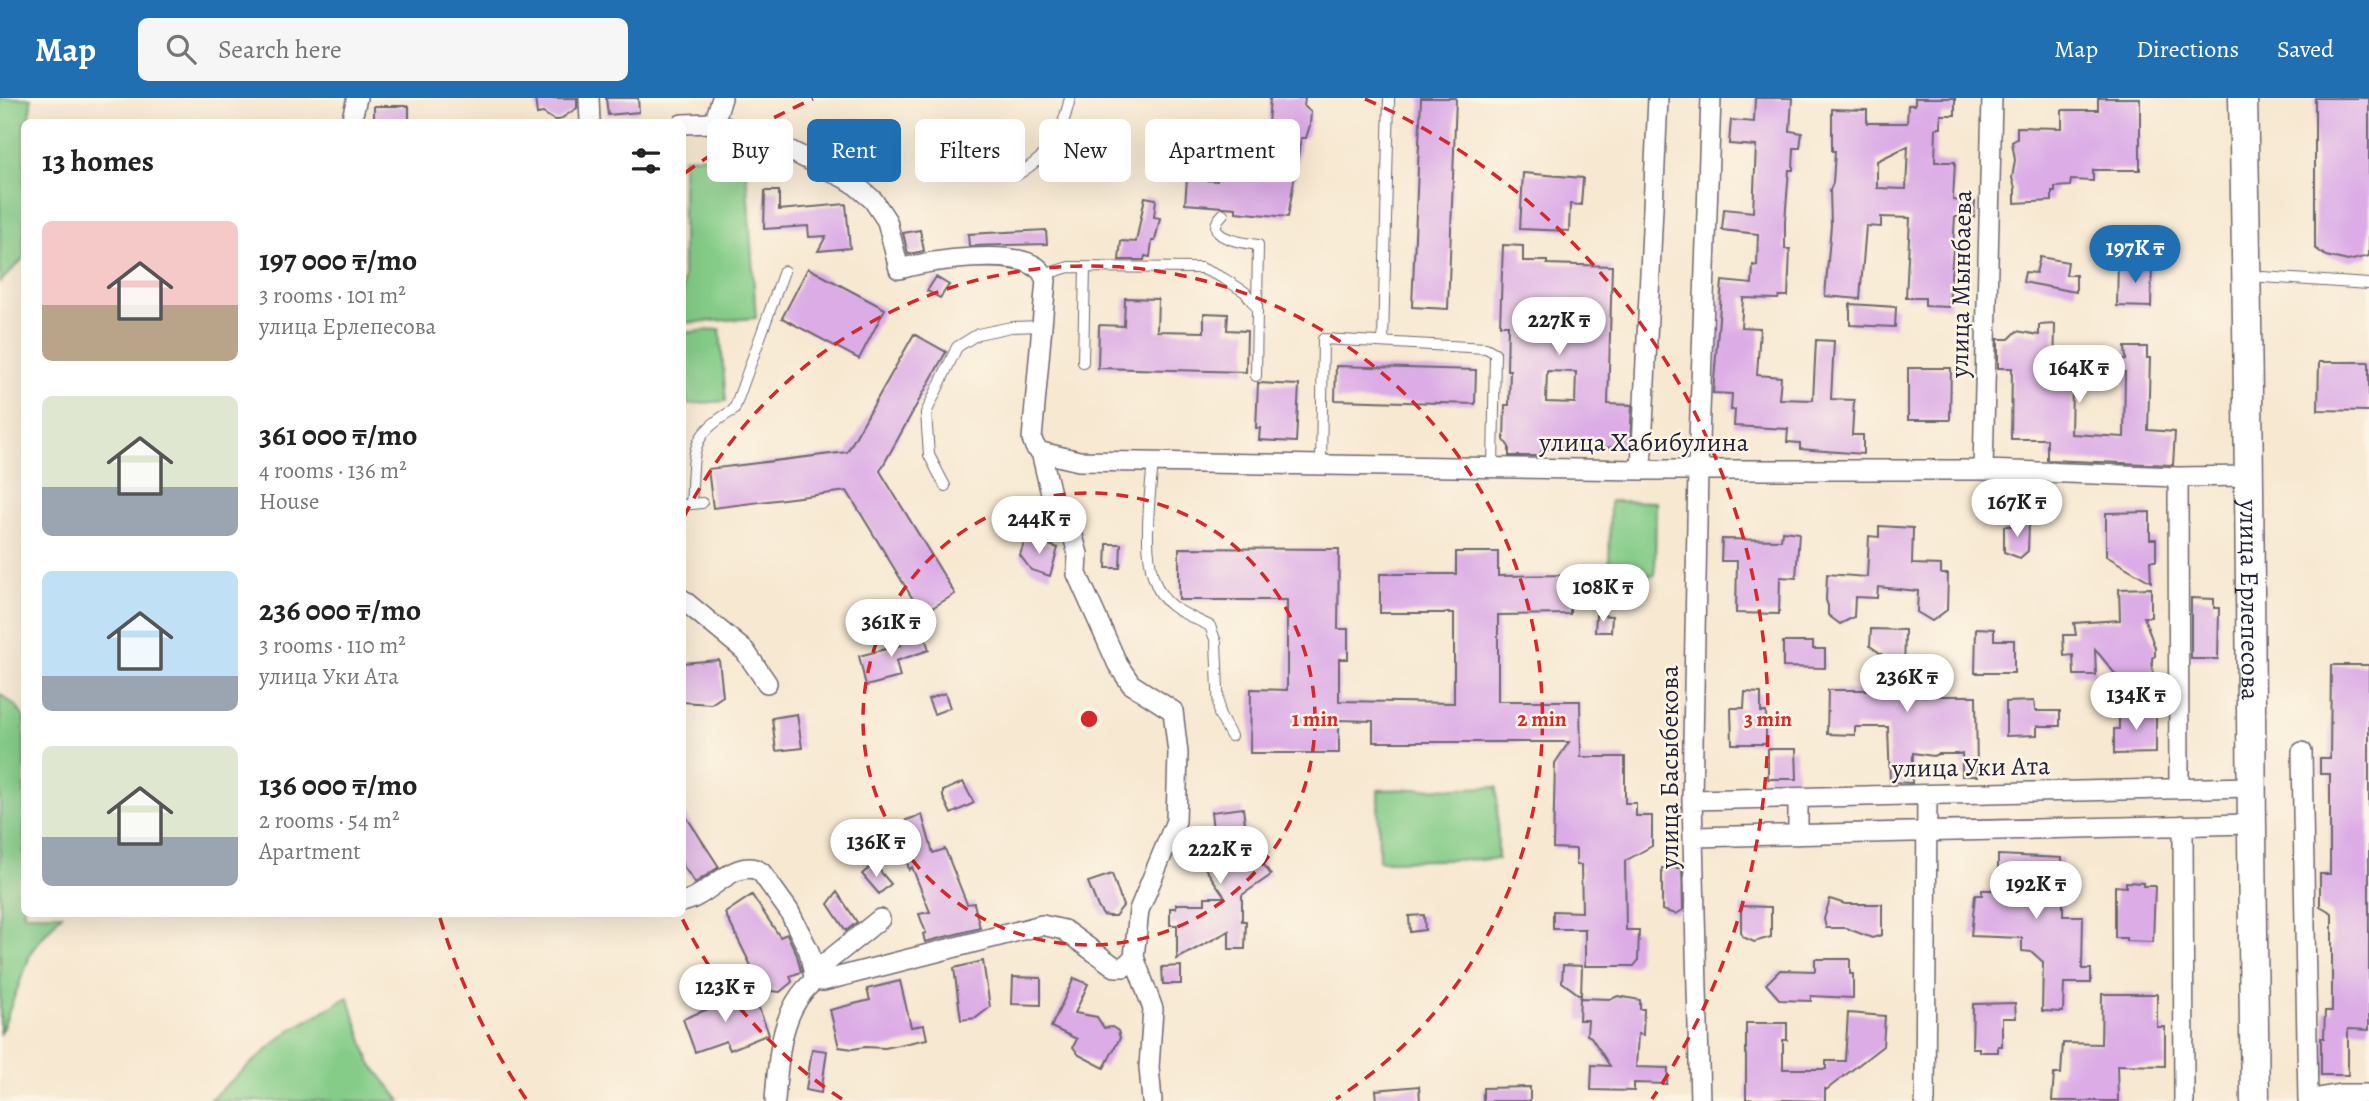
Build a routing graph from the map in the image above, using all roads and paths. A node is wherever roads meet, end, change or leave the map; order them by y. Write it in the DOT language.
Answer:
graph roads {
  1 [pos="357,98"];
  2 [pos="589,98"];
  3 [pos="722,98"];
  4 [pos="1070,98"];
  5 [pos="1389,98"];
  6 [pos="1658,98"];
  7 [pos="1711,98"];
  8 [pos="1992,98"];
  9 [pos="2243,98"];
  10 [pos="352,119"];
  11 [pos="590,119"];
  12 [pos="715,119"];
  13 [pos="707,122"];
  14 [pos="686,124"];
  15 [pos="793,152"];
  16 [pos="1025,170"];
  17 [pos="1223,214"];
  18 [pos="1085,268"];
  19 [pos="784,271"];
  20 [pos="1043,275"];
  21 [pos="2247,276"];
  22 [pos="2369,284"];
  23 [pos="1257,308"];
  24 [pos="1042,326"];
  25 [pos="1383,342"];
  26 [pos="1083,362"];
  27 [pos="1256,376"];
  28 [pos="1041,452"];
  29 [pos="1153,461"];
  30 [pos="1321,463"];
  31 [pos="1493,466"];
  32 [pos="1698,469"];
  33 [pos="1641,470"];
  34 [pos="1983,470"];
  35 [pos="2248,476"];
  36 [pos="2178,477"];
  37 [pos="945,486"];
  38 [pos="702,503"];
  39 [pos="687,505"];
  40 [pos="686,602"];
  41 [pos="767,683"];
  42 [pos="1231,736"];
  43 [pos="2302,752"];
  44 [pos="2251,787"];
  45 [pos="2179,788"];
  46 [pos="1927,795"];
  47 [pos="1798,798"];
  48 [pos="1692,800"];
  49 [pos="2251,824"];
  50 [pos="2183,825"];
  51 [pos="1928,834"];
  52 [pos="1798,835"];
  53 [pos="1694,837"];
  54 [pos="686,901"];
  55 [pos="880,919"];
  56 [pos="1134,957"];
  57 [pos="1115,968"];
  58 [pos="814,977"];
  59 [pos="1147,994"];
  60 [pos="2369,1094"];
  61 [pos="2308,1100"];
  62 [pos="775,1101"];
  63 [pos="1152,1101"];
  64 [pos="1700,1101"];
  65 [pos="1924,1101"];
  66 [pos="2184,1101"];
  67 [pos="2255,1101"];
  1 -- 10 [label="street"];
  2 -- 11 [label="street"];
  3 -- 12 [label="street"];
  4 -- 16 [label="lane"];
  5 -- 25 [label="lane"];
  6 -- 33 [label="street"];
  7 -- 32 [label="street, улица Басыбекова"];
  8 -- 34 [label="street, улица Мынбаева"];
  9 -- 21 [label="main road, улица Ерлепесова"];
  13 -- 14 [label="street"];
  15 -- 20 [label="street"];
  17 -- 23 [label="lane"];
  18 -- 20 [label="lane"];
  18 -- 23 [label="lane"];
  18 -- 26 [label="lane"];
  19 -- 39 [label="lane"];
  20 -- 24 [label="street"];
  21 -- 22 [label="lane"];
  21 -- 35 [label="main road, улица Ерлепесова"];
  23 -- 27 [label="lane"];
  24 -- 28 [label="street"];
  24 -- 37 [label="lane"];
  25 -- 30 [label="lane"];
  25 -- 31 [label="lane"];
  28 -- 29 [label="street, улица Хабибулина"];
  28 -- 56 [label="street"];
  29 -- 30 [label="street, улица Хабибулина"];
  29 -- 42 [label="lane"];
  30 -- 31 [label="street, улица Хабибулина"];
  31 -- 33 [label="street, улица Хабибулина"];
  32 -- 33 [label="street, улица Хабибулина"];
  32 -- 34 [label="street, улица Хабибулина"];
  32 -- 48 [label="street, улица Басыбекова"];
  34 -- 36 [label="street, улица Хабибулина"];
  35 -- 36 [label="street, улица Хабибулина"];
  35 -- 44 [label="main road, улица Ерлепесова"];
  36 -- 45 [label="street"];
  38 -- 39 [label="lane"];
  40 -- 41 [label="street"];
  43 -- 61 [label="street"];
  44 -- 45 [label="street, улица Уки Ата"];
  44 -- 49 [label="main road, улица Ерлепесова"];
  45 -- 46 [label="street, улица Уки Ата"];
  46 -- 47 [label="street, улица Уки Ата"];
  46 -- 51 [label="street"];
  47 -- 48 [label="street, улица Уки Ата"];
  47 -- 52 [label="street"];
  48 -- 53 [label="street, улица Басыбекова"];
  49 -- 50 [label="street"];
  49 -- 67 [label="main road, улица Ерлепесова"];
  50 -- 51 [label="street"];
  50 -- 66 [label="street"];
  51 -- 52 [label="street"];
  51 -- 65 [label="street"];
  52 -- 53 [label="street"];
  53 -- 64 [label="street, улица Басыбекова"];
  54 -- 58 [label="street"];
  55 -- 58 [label="street"];
  56 -- 57 [label="street"];
  56 -- 59 [label="street"];
  57 -- 58 [label="street"];
  57 -- 59 [label="street"];
  58 -- 62 [label="street"];
  59 -- 63 [label="street"];
  60 -- 61 [label="street"];
}
